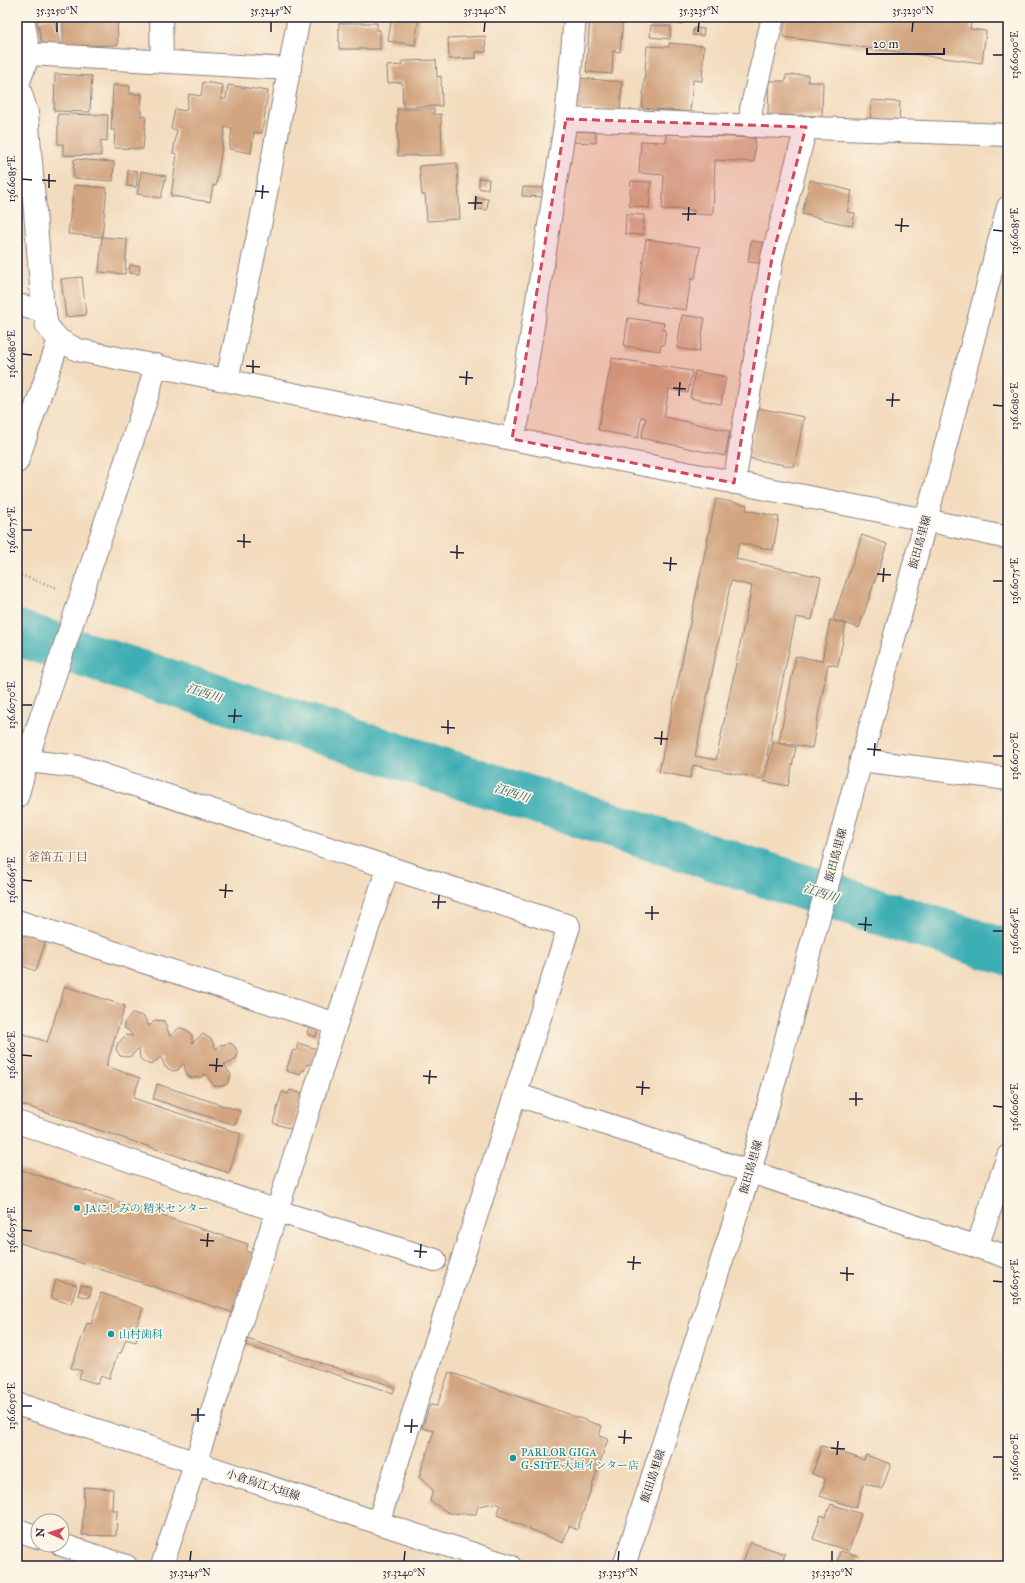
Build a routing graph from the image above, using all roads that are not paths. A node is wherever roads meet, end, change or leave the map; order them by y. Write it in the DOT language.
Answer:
graph roads {
  1 [pos="23,17"];
  2 [pos="161,17"];
  3 [pos="300,17"];
  4 [pos="575,17"];
  5 [pos="773,17"];
  6 [pos="29,54"];
  7 [pos="162,61"];
  8 [pos="290,69"];
  9 [pos="18,84"];
  10 [pos="566,119"];
  11 [pos="751,126"];
  12 [pos="806,127"];
  13 [pos="1008,135"];
  14 [pos="1008,207"];
  15 [pos="17,305"];
  16 [pos="45,311"];
  17 [pos="59,340"];
  18 [pos="156,365"];
  19 [pos="227,380"];
  20 [pos="512,439"];
  21 [pos="17,462"];
  22 [pos="734,483"];
  23 [pos="926,520"];
  24 [pos="1008,538"];
  25 [pos="26,752"];
  26 [pos="861,760"];
  27 [pos="1008,779"];
  28 [pos="17,797"];
  29 [pos="388,867"];
  30 [pos="17,921"];
  31 [pos="336,1024"];
  32 [pos="515,1094"];
  33 [pos="17,1122"];
  34 [pos="1008,1156"];
  35 [pos="750,1172"];
  36 [pos="277,1211"];
  37 [pos="977,1247"];
  38 [pos="1008,1258"];
  39 [pos="435,1260"];
  40 [pos="17,1404"];
  41 [pos="195,1463"];
  42 [pos="378,1523"];
  43 [pos="17,1530"];
  44 [pos="30,1534"];
  45 [pos="70,1548"];
  46 [pos="126,1566"];
  47 [pos="162,1566"];
  48 [pos="510,1566"];
  49 [pos="624,1566"];
  1 -- 6 [label="street"];
  2 -- 7 [label="street"];
  3 -- 8 [label="street"];
  4 -- 10 [label="street"];
  5 -- 11 [label="street"];
  6 -- 7 [label="street"];
  6 -- 9 [label="street"];
  7 -- 8 [label="street"];
  8 -- 19 [label="street"];
  9 -- 16 [label="street"];
  10 -- 11 [label="street"];
  10 -- 20 [label="street"];
  11 -- 12 [label="street"];
  12 -- 13 [label="street"];
  12 -- 22 [label="street"];
  14 -- 23 [label="street, 飯田島里線"];
  15 -- 16 [label="street"];
  16 -- 17 [label="street"];
  17 -- 18 [label="street"];
  17 -- 21 [label="street"];
  18 -- 19 [label="street"];
  18 -- 25 [label="street"];
  19 -- 20 [label="street"];
  20 -- 22 [label="street"];
  22 -- 23 [label="street"];
  23 -- 24 [label="street"];
  23 -- 26 [label="street, 飯田島里線"];
  25 -- 28 [label="street"];
  25 -- 29 [label="street"];
  26 -- 27 [label="street"];
  26 -- 35 [label="street, 飯田島里線"];
  29 -- 31 [label="street"];
  29 -- 32 [label="street"];
  30 -- 31 [label="street"];
  31 -- 36 [label="street"];
  32 -- 35 [label="street"];
  32 -- 42 [label="street"];
  33 -- 36 [label="street"];
  34 -- 37 [label="street"];
  35 -- 37 [label="street"];
  35 -- 49 [label="street, 飯田島里線"];
  36 -- 39 [label="street"];
  36 -- 41 [label="street"];
  37 -- 38 [label="street"];
  40 -- 41 [label="street, 小倉烏江大垣線"];
  41 -- 42 [label="street, 小倉烏江大垣線"];
  41 -- 47 [label="street"];
  42 -- 48 [label="street, 小倉烏江大垣線"];
  43 -- 44 [label="street"];
  45 -- 46 [label="street"];
}
